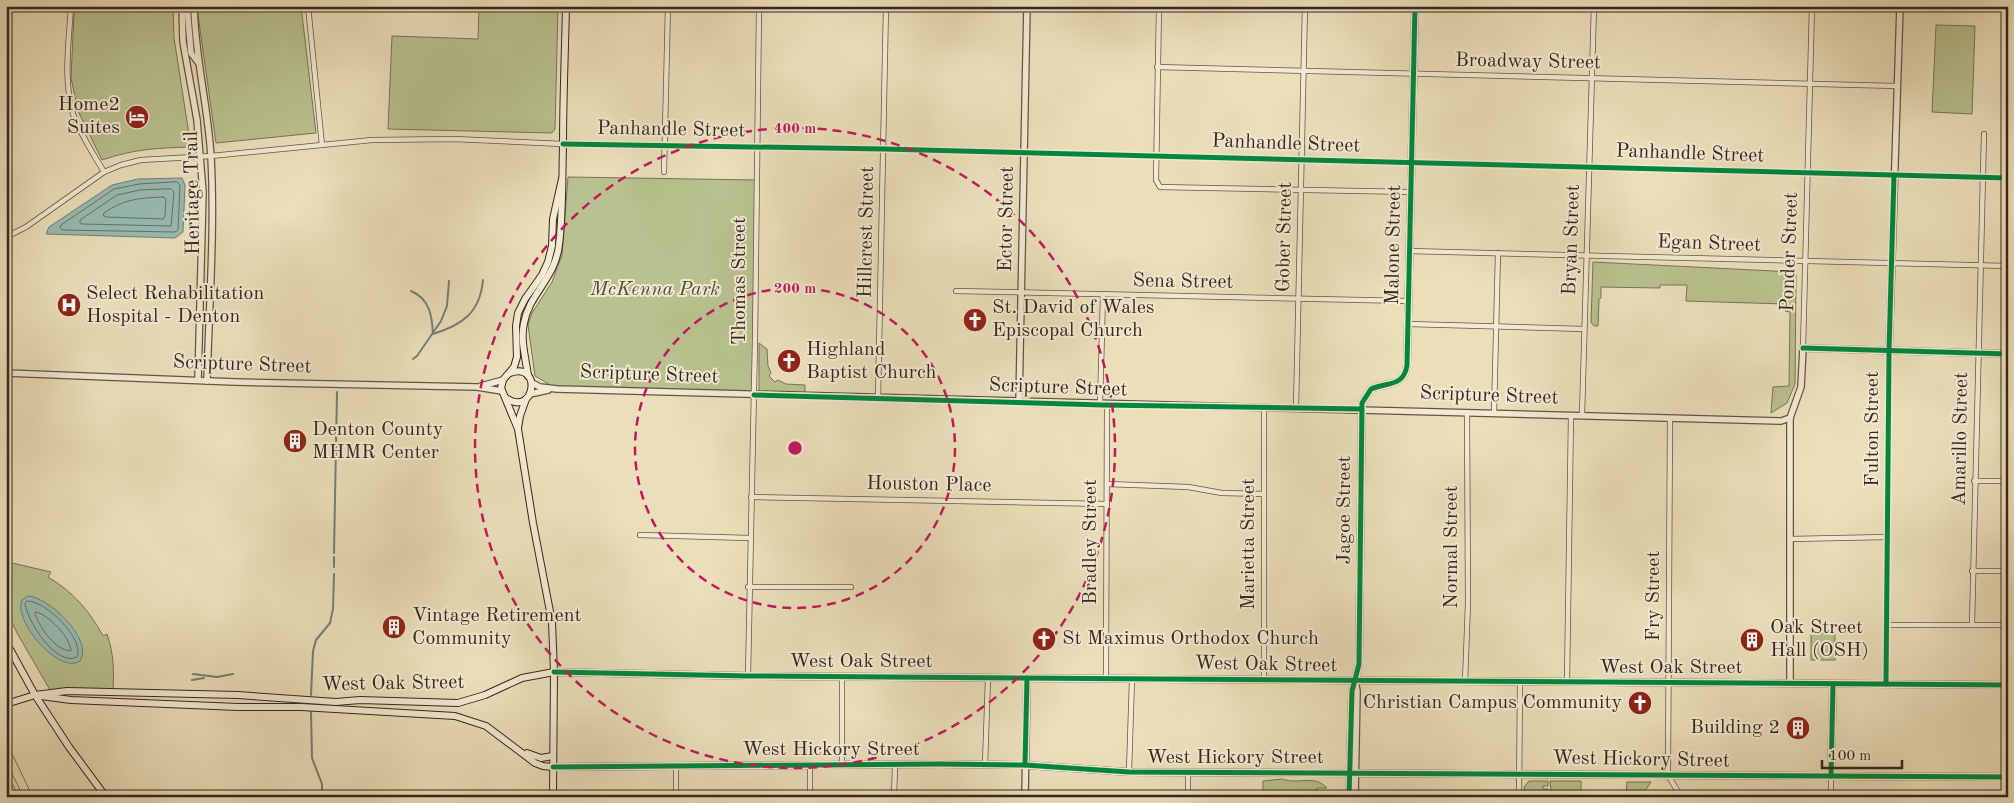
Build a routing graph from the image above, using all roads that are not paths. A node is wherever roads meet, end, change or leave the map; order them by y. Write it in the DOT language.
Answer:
graph roads {
  1 [pos="71,6"];
  2 [pos="182,6"];
  3 [pos="187,6"];
  4 [pos="194,6"];
  5 [pos="308,6"];
  6 [pos="566,6"];
  7 [pos="668,6"];
  8 [pos="759,6"];
  9 [pos="886,6"];
  10 [pos="1027,6"];
  11 [pos="1159,6"];
  12 [pos="1305,6"];
  13 [pos="1414,6"];
  14 [pos="1594,6"];
  15 [pos="1812,6"];
  16 [pos="1900,6"];
  17 [pos="200,64"];
  18 [pos="1157,67"];
  19 [pos="1303,71"];
  20 [pos="1413,74"];
  21 [pos="1592,79"];
  22 [pos="1810,84"];
  23 [pos="1897,86"];
  24 [pos="1984,134"];
  25 [pos="563,144"];
  26 [pos="322,145"];
  27 [pos="665,145"];
  28 [pos="756,147"];
  29 [pos="884,148"];
  30 [pos="1024,152"];
  31 [pos="211,156"];
  32 [pos="1156,156"];
  33 [pos="199,157"];
  34 [pos="1301,160"];
  35 [pos="1411,163"];
  36 [pos="1589,166"];
  37 [pos="104,172"];
  38 [pos="664,172"];
  39 [pos="1808,172"];
  40 [pos="1894,174"];
  41 [pos="1984,177"];
  42 [pos="2008,178"];
  43 [pos="562,179"];
  44 [pos="1301,190"];
  45 [pos="1410,192"];
  46 [pos="6,237"];
  47 [pos="1409,251"];
  48 [pos="1498,253"];
  49 [pos="1586,255"];
  50 [pos="1805,262"];
  51 [pos="1892,263"];
  52 [pos="1981,265"];
  53 [pos="2008,266"];
  54 [pos="202,272"];
  55 [pos="210,272"];
  56 [pos="956,290"];
  57 [pos="1021,292"];
  58 [pos="1103,295"];
  59 [pos="1298,299"];
  60 [pos="1408,301"];
  61 [pos="1408,324"];
  62 [pos="1496,327"];
  63 [pos="1584,329"];
  64 [pos="1803,348"];
  65 [pos="1889,351"];
  66 [pos="1978,353"];
  67 [pos="2008,354"];
  68 [pos="6,373"];
  69 [pos="528,376"];
  70 [pos="505,378"];
  71 [pos="198,380"];
  72 [pos="207,381"];
  73 [pos="532,383"];
  74 [pos="477,387"];
  75 [pos="556,389"];
  76 [pos="504,394"];
  77 [pos="754,395"];
  78 [pos="528,396"];
  79 [pos="878,398"];
  80 [pos="1019,402"];
  81 [pos="1100,404"];
  82 [pos="1107,405"];
  83 [pos="1264,408"];
  84 [pos="1296,408"];
  85 [pos="1361,409"];
  86 [pos="1468,412"];
  87 [pos="1494,413"];
  88 [pos="1571,415"];
  89 [pos="1582,415"];
  90 [pos="1670,418"];
  91 [pos="1790,418"];
  92 [pos="518,429"];
  93 [pos="1974,481"];
  94 [pos="2008,481"];
  95 [pos="1107,484"];
  96 [pos="1264,494"];
  97 [pos="751,497"];
  98 [pos="1107,504"];
  99 [pos="640,534"];
  100 [pos="1887,537"];
  101 [pos="750,538"];
  102 [pos="1790,539"];
  103 [pos="1972,571"];
  104 [pos="2008,571"];
  105 [pos="748,587"];
  106 [pos="850,587"];
  107 [pos="1887,625"];
  108 [pos="1972,625"];
  109 [pos="2008,625"];
  110 [pos="6,642"];
  111 [pos="554,672"];
  112 [pos="748,676"];
  113 [pos="842,677"];
  114 [pos="988,678"];
  115 [pos="1027,678"];
  116 [pos="1106,679"];
  117 [pos="1132,679"];
  118 [pos="1264,680"];
  119 [pos="1355,681"];
  120 [pos="1465,682"];
  121 [pos="1520,682"];
  122 [pos="1567,682"];
  123 [pos="1669,683"];
  124 [pos="1790,683"];
  125 [pos="1833,684"];
  126 [pos="1886,684"];
  127 [pos="2008,685"];
  128 [pos="88,691"];
  129 [pos="35,695"];
  130 [pos="88,701"];
  131 [pos="458,703"];
  132 [pos="6,704"];
  133 [pos="454,716"];
  134 [pos="6,751"];
  135 [pos="523,752"];
  136 [pos="553,756"];
  137 [pos="842,765"];
  138 [pos="895,765"];
  139 [pos="986,765"];
  140 [pos="1026,765"];
  141 [pos="676,766"];
  142 [pos="810,766"];
  143 [pos="553,767"];
  144 [pos="1129,772"];
  145 [pos="1188,772"];
  146 [pos="1352,773"];
  147 [pos="1519,774"];
  148 [pos="1668,775"];
  149 [pos="1831,776"];
  150 [pos="2008,777"];
  151 [pos="6,780"];
  152 [pos="14,797"];
  153 [pos="28,797"];
  154 [pos="106,797"];
  155 [pos="553,797"];
  156 [pos="676,797"];
  157 [pos="810,797"];
  158 [pos="894,797"];
  159 [pos="1025,797"];
  160 [pos="1188,797"];
  161 [pos="1349,797"];
  162 [pos="1355,797"];
  163 [pos="1519,797"];
  164 [pos="1681,797"];
  165 [pos="1831,797"];
  1 -- 37 [label="street"];
  2 -- 33 [label="street, Heritage Trail"];
  3 -- 17 [label="street"];
  4 -- 17 [label="street, Heritage Trail"];
  5 -- 26 [label="street"];
  6 -- 25 [label="main road"];
  7 -- 27 [label="street"];
  8 -- 28 [label="street, Thomas Street"];
  9 -- 29 [label="street, Hillcrest Street"];
  10 -- 30 [label="street, Ector Street"];
  11 -- 18 [label="street"];
  12 -- 19 [label="street, Gober Street"];
  13 -- 20 [label="street, Malone Street"];
  14 -- 21 [label="street, Bryan Street"];
  15 -- 22 [label="street, Ponder Street"];
  16 -- 23 [label="street, Fulton Street"];
  17 -- 31 [label="street, Heritage Trail"];
  18 -- 19 [label="street, Broadway Street"];
  18 -- 32 [label="street"];
  19 -- 20 [label="street, Broadway Street"];
  19 -- 34 [label="street, Gober Street"];
  20 -- 21 [label="street, Broadway Street"];
  20 -- 35 [label="street, Malone Street"];
  21 -- 22 [label="street, Broadway Street"];
  21 -- 36 [label="street, Bryan Street"];
  22 -- 23 [label="street, Broadway Street"];
  22 -- 39 [label="street, Ponder Street"];
  23 -- 40 [label="street, Fulton Street"];
  24 -- 41 [label="street, Amarillo Street"];
  25 -- 26 [label="street, Panhandle Street"];
  25 -- 27 [label="street, Panhandle Street"];
  25 -- 43 [label="main road"];
  26 -- 31 [label="street, Panhandle Street"];
  27 -- 28 [label="street, Panhandle Street"];
  27 -- 38 [label="street"];
  28 -- 29 [label="street, Panhandle Street"];
  28 -- 77 [label="street, Thomas Street"];
  29 -- 30 [label="street, Panhandle Street"];
  29 -- 79 [label="street, Hillcrest Street"];
  30 -- 32 [label="street, Panhandle Street"];
  30 -- 57 [label="street, Ector Street"];
  31 -- 33 [label="street, Panhandle Street"];
  31 -- 55 [label="street, Heritage Trail"];
  32 -- 34 [label="street, Panhandle Street"];
  32 -- 44 [label="street"];
  33 -- 37 [label="street, Panhandle Street"];
  33 -- 54 [label="street, Heritage Trail"];
  34 -- 35 [label="street, Panhandle Street"];
  34 -- 44 [label="street, Gober Street"];
  35 -- 36 [label="street, Panhandle Street"];
  35 -- 45 [label="street, Malone Street"];
  36 -- 39 [label="street, Panhandle Street"];
  36 -- 49 [label="street, Bryan Street"];
  37 -- 46 [label="street, Panhandle Street"];
  39 -- 40 [label="street, Panhandle Street"];
  39 -- 50 [label="street, Ponder Street"];
  40 -- 41 [label="street, Panhandle Street"];
  40 -- 51 [label="street, Fulton Street"];
  41 -- 42 [label="street, Panhandle Street"];
  41 -- 52 [label="street, Amarillo Street"];
  43 -- 69 [label="main road"];
  43 -- 70 [label="main road"];
  44 -- 45 [label="street"];
  44 -- 59 [label="street, Gober Street"];
  45 -- 47 [label="street, Malone Street"];
  47 -- 48 [label="street, Egan Street"];
  47 -- 60 [label="street, Malone Street"];
  48 -- 49 [label="street, Egan Street"];
  48 -- 62 [label="street"];
  49 -- 50 [label="street, Egan Street"];
  49 -- 63 [label="street, Bryan Street"];
  50 -- 51 [label="street, Egan Street"];
  50 -- 64 [label="street, Ponder Street"];
  51 -- 52 [label="street, Egan Street"];
  51 -- 65 [label="street, Fulton Street"];
  52 -- 53 [label="street, Egan Street"];
  52 -- 66 [label="street, Amarillo Street"];
  54 -- 55 [label="street"];
  54 -- 71 [label="street, Heritage Trail"];
  55 -- 72 [label="street, Heritage Trail"];
  56 -- 57 [label="street, Sena Street"];
  57 -- 58 [label="street, Sena Street"];
  57 -- 80 [label="street, Ector Street"];
  58 -- 59 [label="street, Sena Street"];
  58 -- 81 [label="street"];
  59 -- 60 [label="street, Sena Street"];
  59 -- 84 [label="street, Gober Street"];
  60 -- 61 [label="street, Malone Street"];
  61 -- 62 [label="street"];
  61 -- 85 [label="street, Malone Street"];
  62 -- 63 [label="street"];
  62 -- 87 [label="street"];
  63 -- 89 [label="street, Bryan Street"];
  64 -- 65 [label="street"];
  64 -- 91 [label="street, Ponder Street"];
  65 -- 66 [label="street"];
  65 -- 100 [label="street, Fulton Street"];
  66 -- 67 [label="street"];
  66 -- 93 [label="street, Amarillo Street"];
  68 -- 71 [label="street, Scripture Street"];
  69 -- 70 [label="main road"];
  69 -- 73 [label="main road"];
  70 -- 74 [label="street, Scripture Street"];
  70 -- 76 [label="main road"];
  71 -- 72 [label="street, Scripture Street"];
  72 -- 74 [label="street, Scripture Street"];
  73 -- 75 [label="street, Scripture Street"];
  73 -- 78 [label="main road"];
  74 -- 76 [label="street, Scripture Street"];
  75 -- 77 [label="street, Scripture Street"];
  75 -- 78 [label="street, Scripture Street"];
  76 -- 78 [label="main road"];
  76 -- 92 [label="main road"];
  77 -- 79 [label="street, Scripture Street"];
  77 -- 97 [label="street, Thomas Street"];
  78 -- 92 [label="main road"];
  79 -- 80 [label="street, Scripture Street"];
  80 -- 81 [label="street, Scripture Street"];
  81 -- 82 [label="street, Scripture Street"];
  82 -- 83 [label="street, Scripture Street"];
  82 -- 95 [label="street, Bradley Street"];
  83 -- 84 [label="street, Scripture Street"];
  83 -- 96 [label="street, Marietta Street"];
  84 -- 85 [label="street, Scripture Street"];
  85 -- 86 [label="street, Scripture Street"];
  85 -- 119 [label="street, Jagoe Street"];
  86 -- 87 [label="street, Scripture Street"];
  86 -- 120 [label="street, Normal Street"];
  87 -- 88 [label="street, Scripture Street"];
  88 -- 89 [label="street, Scripture Street"];
  88 -- 122 [label="street"];
  89 -- 90 [label="street, Scripture Street"];
  90 -- 91 [label="street, Scripture Street"];
  90 -- 123 [label="street, Fry Street"];
  91 -- 102 [label="street, Ponder Street"];
  92 -- 111 [label="main road"];
  93 -- 94 [label="street"];
  93 -- 103 [label="street, Amarillo Street"];
  95 -- 96 [label="street"];
  95 -- 98 [label="street, Bradley Street"];
  96 -- 118 [label="street, Marietta Street"];
  97 -- 98 [label="street, Houston Place"];
  97 -- 101 [label="street, Thomas Street"];
  98 -- 116 [label="street, Bradley Street"];
  99 -- 101 [label="street"];
  100 -- 102 [label="street"];
  100 -- 107 [label="street, Fulton Street"];
  101 -- 105 [label="street, Thomas Street"];
  102 -- 124 [label="street, Ponder Street"];
  103 -- 104 [label="street"];
  103 -- 108 [label="street, Amarillo Street"];
  105 -- 106 [label="street"];
  105 -- 112 [label="street, Thomas Street"];
  107 -- 108 [label="street"];
  107 -- 126 [label="street, Fulton Street"];
  108 -- 109 [label="street"];
  110 -- 129 [label="main road"];
  111 -- 112 [label="main road, West Oak Street"];
  111 -- 131 [label="main road, West Oak Street"];
  111 -- 136 [label="main road"];
  112 -- 113 [label="main road, West Oak Street"];
  113 -- 114 [label="main road, West Oak Street"];
  113 -- 137 [label="street"];
  114 -- 115 [label="main road, West Oak Street"];
  114 -- 139 [label="street"];
  115 -- 116 [label="main road, West Oak Street"];
  115 -- 140 [label="street"];
  116 -- 117 [label="main road, West Oak Street"];
  117 -- 118 [label="main road, West Oak Street"];
  117 -- 144 [label="street"];
  118 -- 119 [label="main road, West Oak Street"];
  119 -- 120 [label="main road, West Oak Street"];
  119 -- 146 [label="street, Jagoe Street"];
  120 -- 121 [label="main road, West Oak Street"];
  121 -- 122 [label="main road, West Oak Street"];
  121 -- 147 [label="street"];
  122 -- 123 [label="main road, West Oak Street"];
  123 -- 124 [label="main road, West Oak Street"];
  123 -- 148 [label="street, Fry Street"];
  124 -- 125 [label="main road, West Oak Street"];
  125 -- 126 [label="main road, West Oak Street"];
  125 -- 149 [label="street"];
  126 -- 127 [label="main road, West Oak Street"];
  128 -- 129 [label="main road, West Oak Street"];
  128 -- 130 [label="main road"];
  128 -- 131 [label="main road, West Oak Street"];
  129 -- 130 [label="main road, West Oak Street"];
  129 -- 132 [label="main road, West Oak Street"];
  129 -- 154 [label="main road"];
  130 -- 133 [label="main road, West Oak Street"];
  131 -- 133 [label="main road"];
  133 -- 135 [label="main road, West Hickory Street"];
  134 -- 153 [label="highway"];
  135 -- 136 [label="main road"];
  135 -- 143 [label="main road, West Hickory Street"];
  136 -- 143 [label="main road"];
  137 -- 138 [label="main road, West Hickory Street"];
  137 -- 142 [label="main road, West Hickory Street"];
  138 -- 139 [label="main road, West Hickory Street"];
  138 -- 158 [label="street"];
  139 -- 140 [label="main road, West Hickory Street"];
  140 -- 144 [label="main road, West Hickory Street"];
  140 -- 159 [label="street"];
  141 -- 142 [label="main road, West Hickory Street"];
  141 -- 143 [label="main road, West Hickory Street"];
  141 -- 156 [label="street"];
  142 -- 157 [label="street"];
  143 -- 155 [label="main road"];
  144 -- 145 [label="main road, West Hickory Street"];
  145 -- 146 [label="main road, West Hickory Street"];
  145 -- 160 [label="street"];
  146 -- 147 [label="main road, West Hickory Street"];
  146 -- 161 [label="street"];
  146 -- 162 [label="street"];
  147 -- 148 [label="main road, West Hickory Street"];
  147 -- 163 [label="street"];
  148 -- 149 [label="main road, West Hickory Street"];
  148 -- 164 [label="street"];
  149 -- 150 [label="main road, West Hickory Street"];
  149 -- 165 [label="street"];
  151 -- 152 [label="highway"];
}
